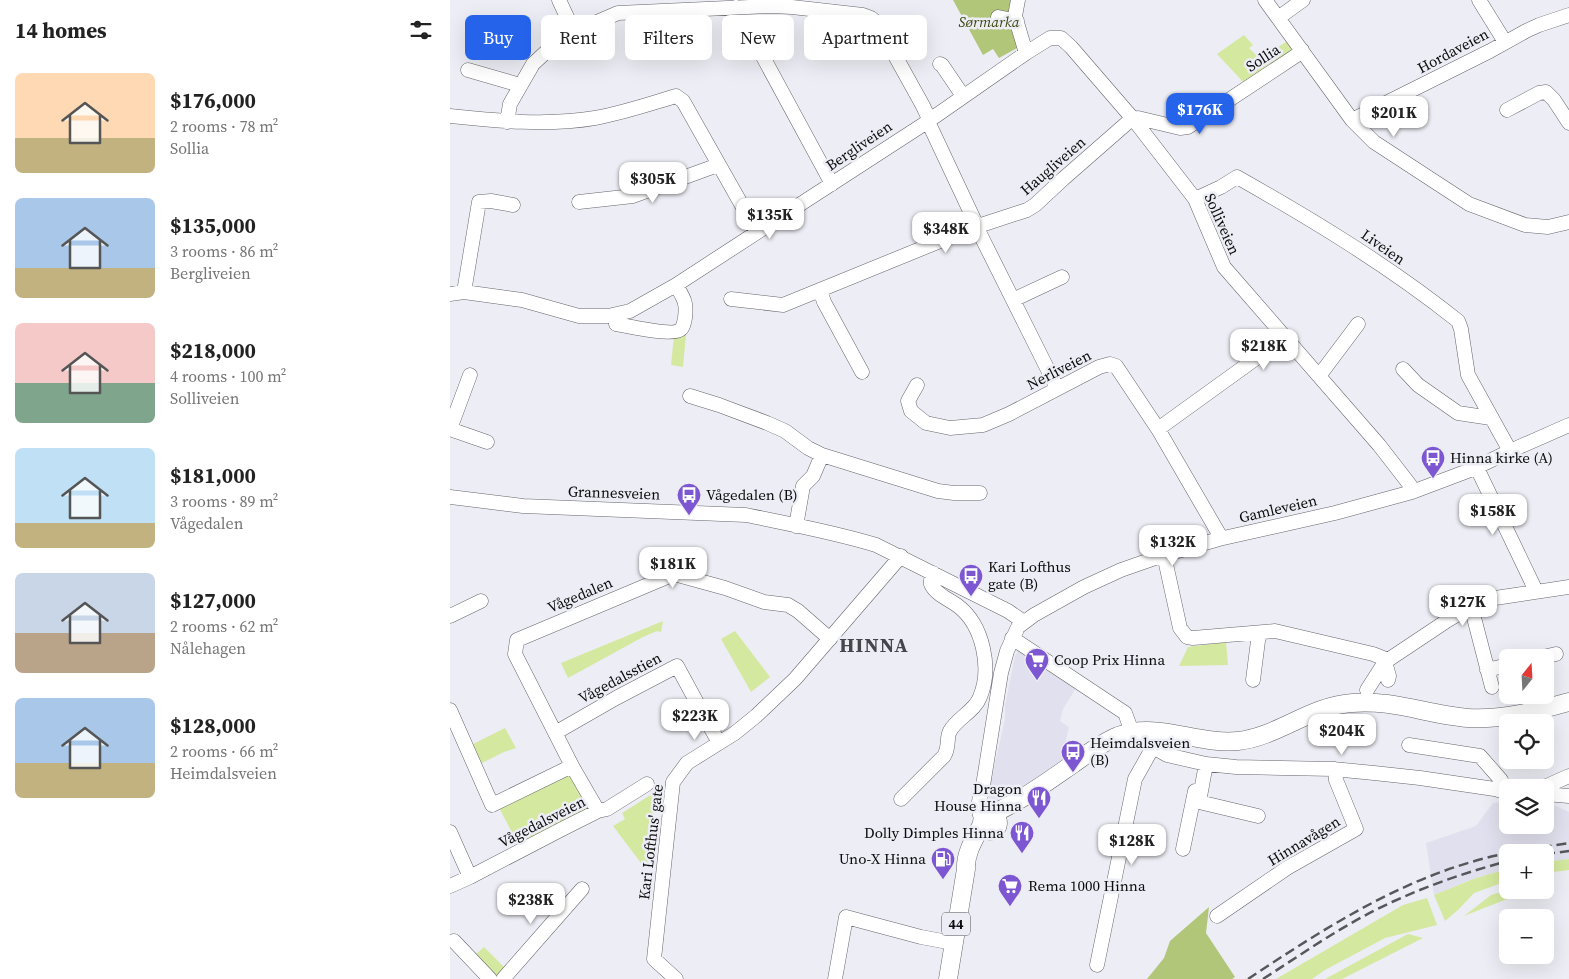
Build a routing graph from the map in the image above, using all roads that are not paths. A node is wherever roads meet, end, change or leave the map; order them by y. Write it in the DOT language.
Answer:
graph roads {
  1 [pos="559,0"];
  2 [pos="1018,0"];
  3 [pos="1265,0"];
  4 [pos="1303,0"];
  5 [pos="1479,0"];
  6 [pos="790,3"];
  7 [pos="703,4"];
  8 [pos="736,7"];
  9 [pos="566,15"];
  10 [pos="611,15"];
  11 [pos="1569,15"];
  12 [pos="998,17"];
  13 [pos="1278,18"];
  14 [pos="1017,21"];
  15 [pos="1061,38"];
  16 [pos="1505,42"];
  17 [pos="1302,50"];
  18 [pos="1026,53"];
  19 [pos="541,56"];
  20 [pos="940,64"];
  21 [pos="468,70"];
  22 [pos="520,85"];
  23 [pos="958,92"];
  24 [pos="1507,110"];
  25 [pos="450,116"];
  26 [pos="929,119"];
  27 [pos="1134,120"];
  28 [pos="1352,120"];
  29 [pos="507,122"];
  30 [pos="1569,123"];
  31 [pos="718,165"];
  32 [pos="832,184"];
  33 [pos="1195,199"];
  34 [pos="579,202"];
  35 [pos="513,205"];
  36 [pos="1569,222"];
  37 [pos="979,230"];
  38 [pos="757,232"];
  39 [pos="1062,278"];
  40 [pos="676,285"];
  41 [pos="820,290"];
  42 [pos="457,293"];
  43 [pos="731,299"];
  44 [pos="1013,300"];
  45 [pos="616,324"];
  46 [pos="1358,324"];
  47 [pos="1284,336"];
  48 [pos="1404,369"];
  49 [pos="862,372"];
  50 [pos="470,375"];
  51 [pos="1319,376"];
  52 [pos="918,385"];
  53 [pos="1057,388"];
  54 [pos="690,396"];
  55 [pos="1490,418"];
  56 [pos="1569,425"];
  57 [pos="450,429"];
  58 [pos="1158,429"];
  59 [pos="487,442"];
  60 [pos="1510,451"];
  61 [pos="822,455"];
  62 [pos="1477,468"];
  63 [pos="980,492"];
  64 [pos="1412,492"];
  65 [pos="450,498"];
  66 [pos="796,526"];
  67 [pos="1219,539"];
  68 [pos="1164,555"];
  69 [pos="901,556"];
  70 [pos="932,573"];
  71 [pos="1569,588"];
  72 [pos="1536,591"];
  73 [pos="481,601"];
  74 [pos="1471,606"];
  75 [pos="450,616"];
  76 [pos="1024,622"];
  77 [pos="1259,633"];
  78 [pos="1012,638"];
  79 [pos="830,639"];
  80 [pos="1386,661"];
  81 [pos="1499,667"];
  82 [pos="1487,670"];
  83 [pos="1253,680"];
  84 [pos="1388,680"];
  85 [pos="1492,687"];
  86 [pos="1367,690"];
  87 [pos="977,702"];
  88 [pos="1569,702"];
  89 [pos="450,710"];
  90 [pos="996,714"];
  91 [pos="1132,732"];
  92 [pos="555,733"];
  93 [pos="1171,733"];
  94 [pos="719,743"];
  95 [pos="1410,745"];
  96 [pos="1166,755"];
  97 [pos="1204,763"];
  98 [pos="572,766"];
  99 [pos="1335,769"];
  100 [pos="1569,776"];
  101 [pos="1500,779"];
  102 [pos="1554,783"];
  103 [pos="647,784"];
  104 [pos="1499,789"];
  105 [pos="1554,795"];
  106 [pos="1569,796"];
  107 [pos="900,799"];
  108 [pos="598,811"];
  109 [pos="1258,816"];
  110 [pos="990,821"];
  111 [pos="450,832"];
  112 [pos="1182,849"];
  113 [pos="470,877"];
  114 [pos="450,886"];
  115 [pos="582,890"];
  116 [pos="1217,916"];
  117 [pos="454,941"];
  118 [pos="953,943"];
  119 [pos="1097,965"];
  120 [pos="490,979"];
  121 [pos="503,979"];
  122 [pos="676,979"];
  123 [pos="835,979"];
  124 [pos="948,979"];
  1 -- 9 [label="street"];
  2 -- 14 [label="street"];
  3 -- 13 [label="street"];
  4 -- 13 [label="street"];
  5 -- 16 [label="street"];
  6 -- 8 [label="street"];
  6 -- 26 [label="street"];
  7 -- 8 [label="street"];
  7 -- 10 [label="street"];
  8 -- 32 [label="street"];
  11 -- 16 [label="street, Hordaveien"];
  12 -- 14 [label="street"];
  13 -- 17 [label="street"];
  14 -- 18 [label="street"];
  15 -- 18 [label="street, Bergliveien"];
  15 -- 27 [label="street, Solliveien"];
  16 -- 28 [label="street, Hordaveien"];
  17 -- 27 [label="street, Sollia"];
  17 -- 28 [label="street"];
  18 -- 23 [label="street, Bergliveien"];
  19 -- 22 [label="street"];
  20 -- 23 [label="street"];
  21 -- 22 [label="street"];
  22 -- 29 [label="street"];
  23 -- 26 [label="street, Bergliveien"];
  24 -- 30 [label="street"];
  25 -- 29 [label="street"];
  26 -- 32 [label="street, Bergliveien"];
  26 -- 37 [label="street"];
  27 -- 33 [label="street, Solliveien"];
  27 -- 37 [label="street, Haugliveien"];
  28 -- 36 [label="street"];
  29 -- 31 [label="street"];
  31 -- 34 [label="street"];
  31 -- 38 [label="street"];
  32 -- 38 [label="street, Bergliveien"];
  33 -- 47 [label="street, Solliveien"];
  33 -- 55 [label="street, Liveien"];
  35 -- 42 [label="street, Bergliveien"];
  37 -- 41 [label="street, Haugliveien"];
  37 -- 44 [label="street"];
  38 -- 40 [label="street, Bergliveien"];
  39 -- 44 [label="street"];
  40 -- 42 [label="street, Bergliveien"];
  40 -- 45 [label="street"];
  41 -- 43 [label="street, Haugliveien"];
  41 -- 49 [label="street"];
  44 -- 53 [label="street"];
  46 -- 51 [label="street"];
  47 -- 51 [label="street, Solliveien"];
  47 -- 58 [label="street"];
  48 -- 55 [label="street"];
  50 -- 57 [label="street"];
  51 -- 64 [label="street, Solliveien"];
  52 -- 53 [label="street, Nerliveien"];
  53 -- 58 [label="street, Nerliveien"];
  54 -- 61 [label="street"];
  55 -- 60 [label="street, Liveien"];
  56 -- 60 [label="street, Gamleveien"];
  57 -- 59 [label="street"];
  58 -- 67 [label="street, Nerliveien"];
  60 -- 62 [label="street, Gamleveien"];
  61 -- 63 [label="street"];
  61 -- 66 [label="street"];
  62 -- 64 [label="street, Gamleveien"];
  62 -- 72 [label="street"];
  64 -- 67 [label="street, Gamleveien"];
  65 -- 66 [label="street, Grannesveien"];
  66 -- 69 [label="street, Grannesveien"];
  67 -- 68 [label="street, Gamleveien"];
  68 -- 76 [label="street, Gamleveien"];
  68 -- 77 [label="street"];
  69 -- 70 [label="street, Grannesveien"];
  69 -- 79 [label="street, Kari Lofthus' gate"];
  70 -- 76 [label="street, Grannesveien"];
  70 -- 87 [label="street"];
  71 -- 72 [label="street"];
  72 -- 74 [label="street"];
  73 -- 75 [label="street"];
  74 -- 80 [label="street"];
  74 -- 82 [label="street"];
  76 -- 78 [label="street, Gamleveien"];
  77 -- 80 [label="street"];
  77 -- 83 [label="street"];
  78 -- 90 [label="street, Gamleveien"];
  78 -- 91 [label="street"];
  79 -- 92 [label="street, Vågedalen"];
  79 -- 94 [label="street, Kari Lofthus' gate"];
  80 -- 84 [label="street"];
  80 -- 86 [label="street"];
  81 -- 82 [label="street"];
  82 -- 85 [label="street"];
  87 -- 90 [label="street"];
  87 -- 107 [label="street"];
  88 -- 93 [label="main road, 44"];
  89 -- 98 [label="street"];
  90 -- 110 [label="street, Gamleveien"];
  91 -- 93 [label="main road, 44"];
  91 -- 110 [label="main road, 44"];
  92 -- 94 [label="street, Vågedalsstien"];
  92 -- 98 [label="street, Vågedalen"];
  93 -- 96 [label="street"];
  94 -- 122 [label="street, Kari Lofthus' gate"];
  95 -- 101 [label="street"];
  96 -- 97 [label="street"];
  96 -- 119 [label="street"];
  97 -- 99 [label="street"];
  97 -- 109 [label="street"];
  97 -- 112 [label="street"];
  98 -- 108 [label="street, Vågedalen"];
  99 -- 104 [label="street"];
  99 -- 116 [label="street, Hinnavågen"];
  100 -- 102 [label="street"];
  103 -- 108 [label="street, Vågedalsveien"];
  105 -- 106 [label="street"];
  108 -- 113 [label="street, Vågedalsveien"];
  110 -- 118 [label="main road, 44"];
  111 -- 113 [label="street"];
  113 -- 114 [label="street, Vågedalsveien"];
  115 -- 121 [label="street"];
  117 -- 120 [label="street"];
  118 -- 123 [label="street"];
  118 -- 124 [label="main road, 44"];
}
